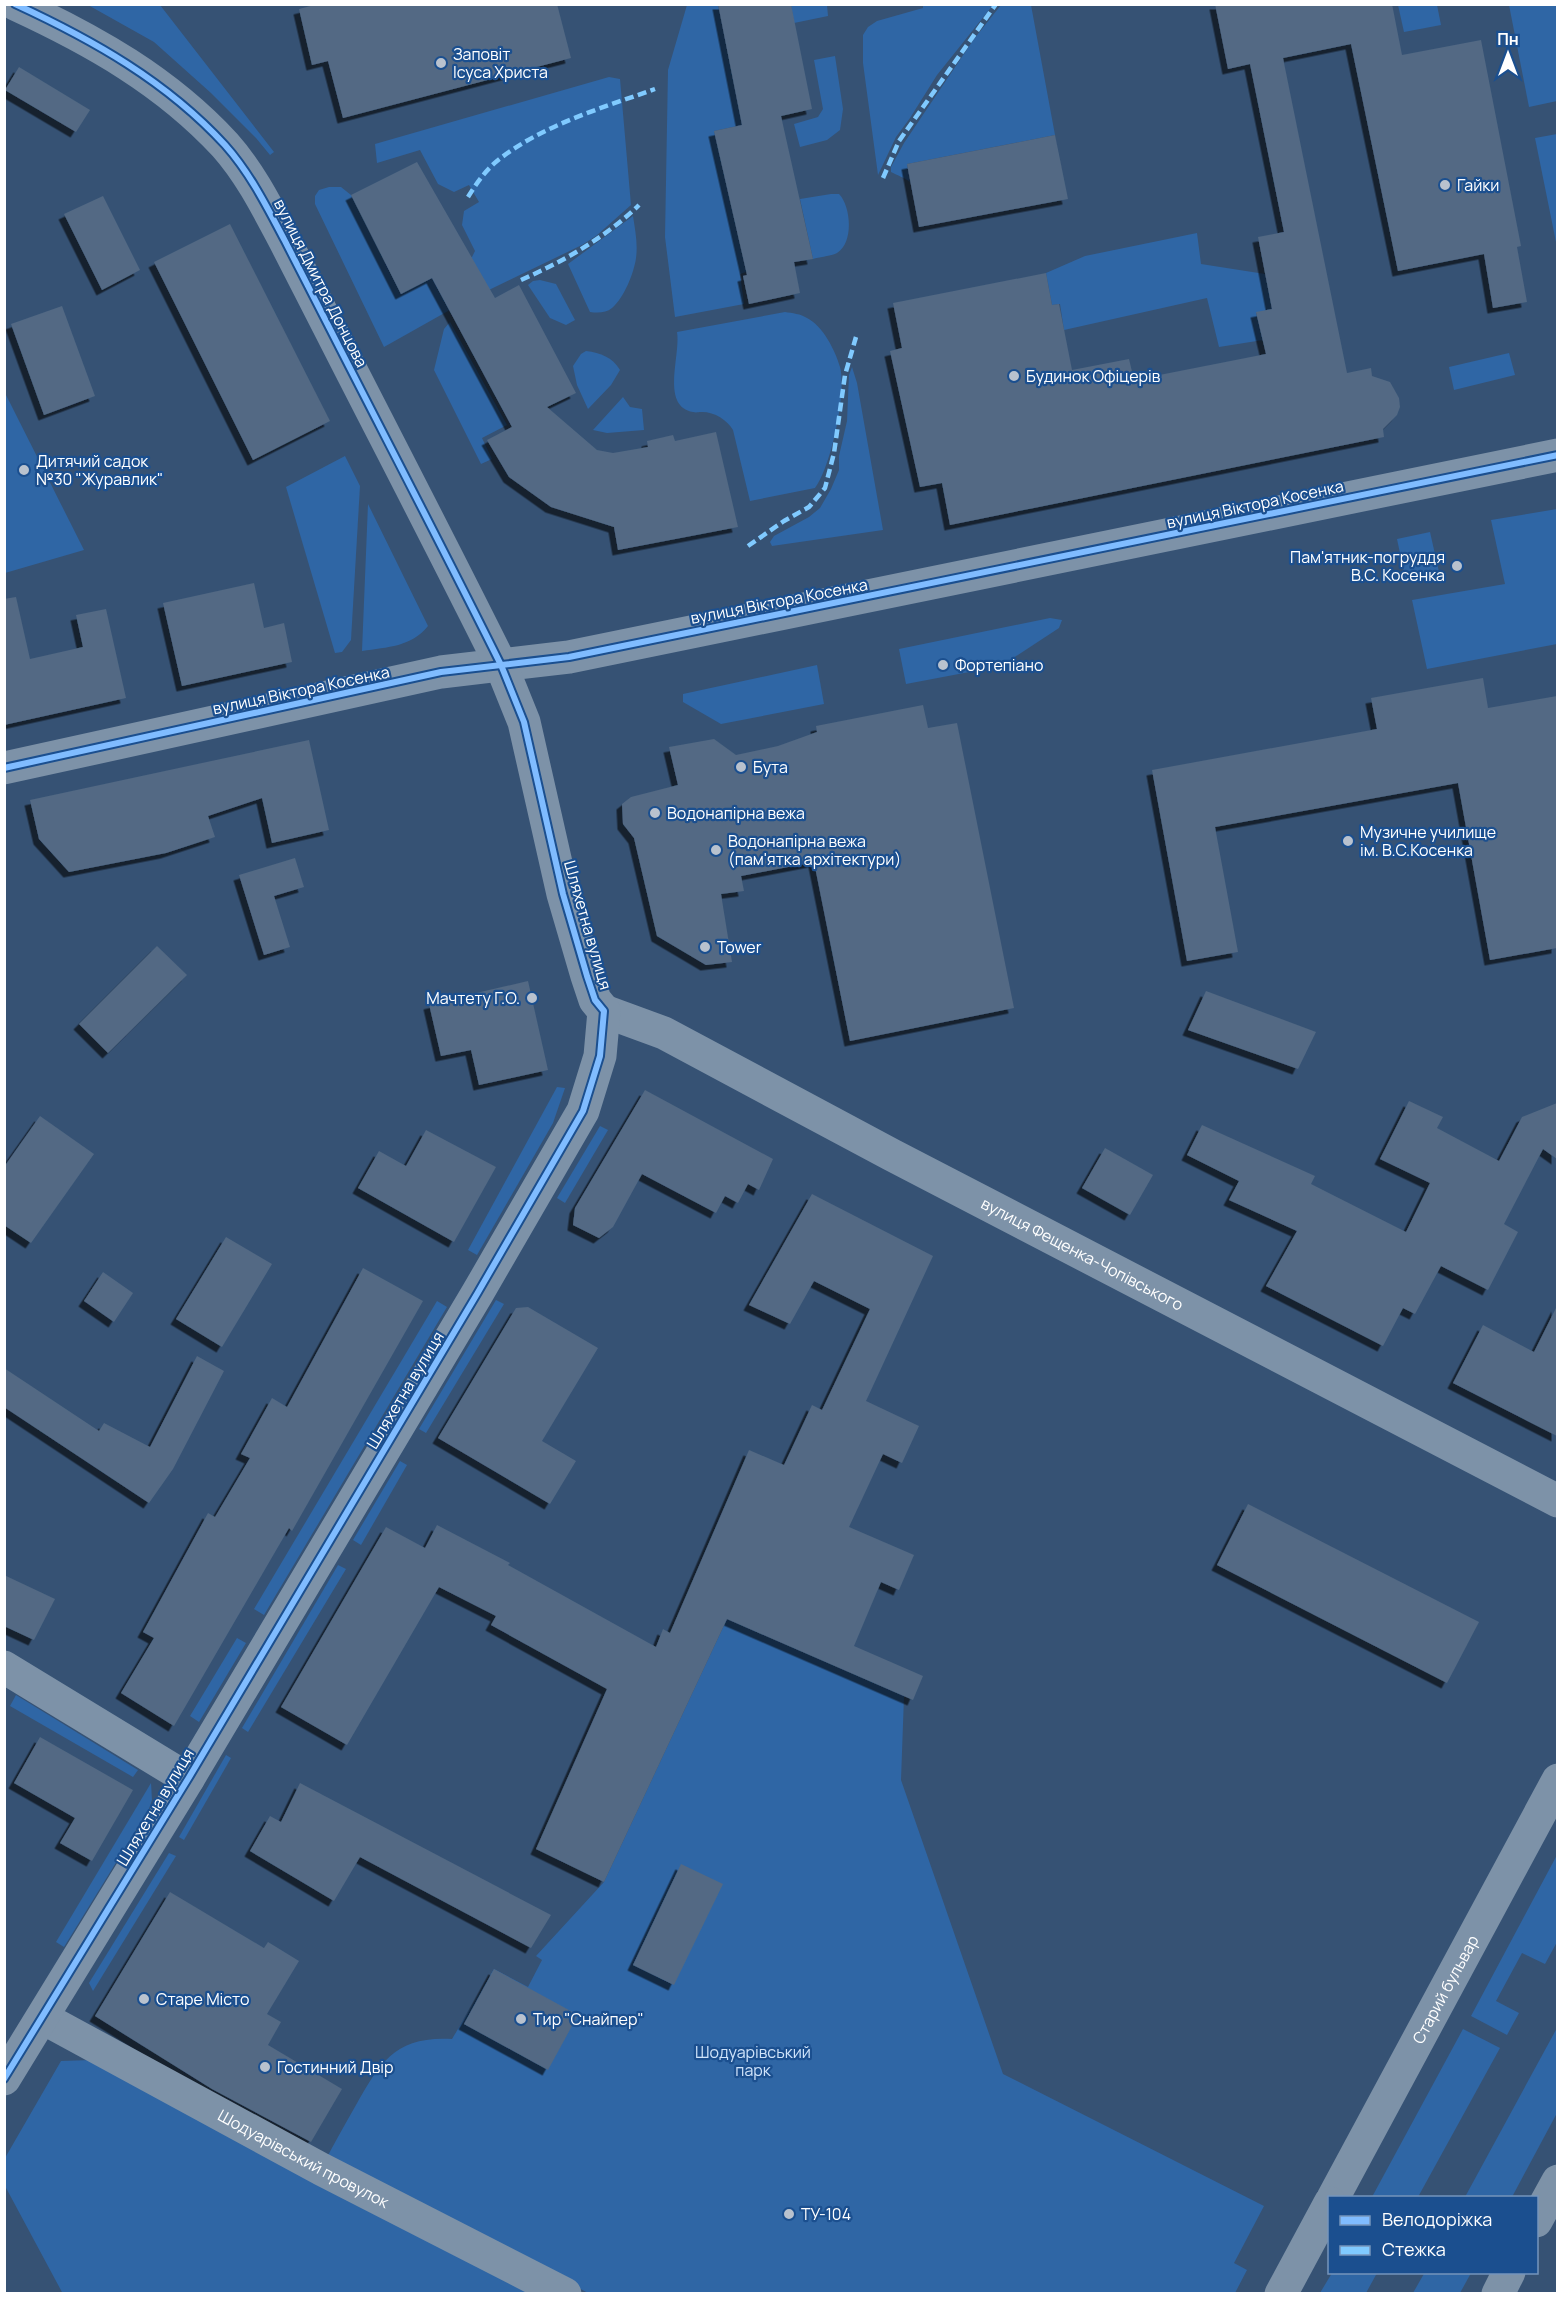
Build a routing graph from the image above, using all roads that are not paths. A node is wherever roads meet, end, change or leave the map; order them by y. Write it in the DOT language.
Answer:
graph roads {
  1 [pos="15,4"];
  2 [pos="1557,455"];
  3 [pos="501,665"];
  4 [pos="4,768"];
  5 [pos="604,1011"];
  6 [pos="1557,1501"];
  7 [pos="4,1667"];
  8 [pos="188,1779"];
  9 [pos="1557,1780"];
  10 [pos="43,2018"];
  11 [pos="4,2079"];
  12 [pos="1557,2181"];
  13 [pos="1334,2196"];
  14 [pos="1328,2205"];
  15 [pos="1538,2217"];
  16 [pos="1508,2274"];
  17 [pos="565,2294"];
  18 [pos="1281,2294"];
  19 [pos="1497,2294"];
  1 -- 3 [label="street, вулиця Дмитра Донцова"];
  2 -- 3 [label="street, вулиця Віктора Косенка"];
  3 -- 4 [label="street, вулиця Віктора Косенка"];
  3 -- 5 [label="street, Шляхетна вулиця"];
  5 -- 6 [label="street, вулиця Фещенка-Чопівського"];
  5 -- 8 [label="street, Шляхетна вулиця"];
  7 -- 8 [label="street"];
  8 -- 10 [label="street, Шляхетна вулиця"];
  9 -- 13 [label="street, Старий бульвар"];
  10 -- 11 [label="street, Шляхетна вулиця"];
  10 -- 17 [label="street, Шодуарівський провулок"];
  12 -- 15 [label="street"];
  14 -- 18 [label="street"];
  16 -- 19 [label="street"];
}
